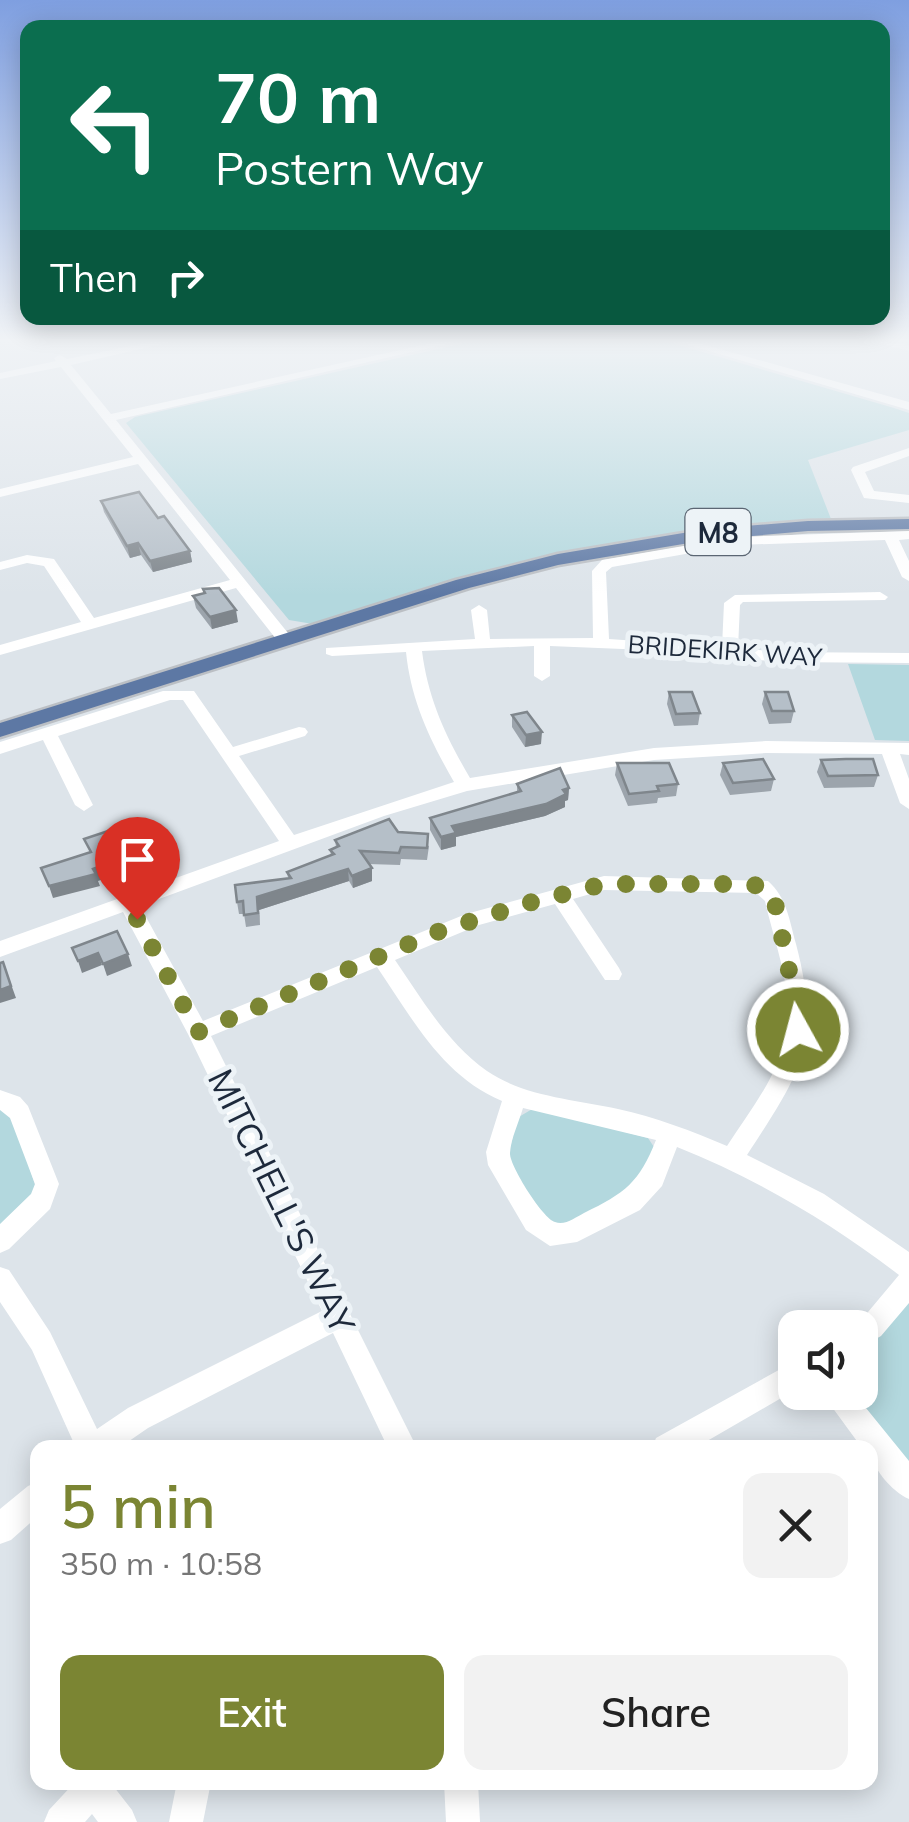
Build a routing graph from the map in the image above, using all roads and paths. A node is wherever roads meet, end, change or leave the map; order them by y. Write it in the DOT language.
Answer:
graph roads {
  1 [pos="115,426"];
  2 [pos="909,456"];
  3 [pos="142,460"];
  4 [pos="2,490"];
  5 [pos="909,499"];
  6 [pos="909,524"];
  7 [pos="890,534"];
  8 [pos="909,535"];
  9 [pos="0,566"];
  10 [pos="909,577"];
  11 [pos="239,582"];
  12 [pos="880,597"];
  13 [pos="479,610"];
  14 [pos="91,625"];
  15 [pos="286,641"];
  16 [pos="542,641"];
  17 [pos="600,642"];
  18 [pos="483,643"];
  19 [pos="414,646"];
  20 [pos="0,650"];
  21 [pos="332,651"];
  22 [pos="730,652"];
  23 [pos="909,658"];
  24 [pos="542,676"];
  25 [pos="0,730"];
  26 [pos="299,732"];
  27 [pos="48,733"];
  28 [pos="0,748"];
  29 [pos="899,749"];
  30 [pos="230,754"];
  31 [pos="465,785"];
  32 [pos="909,803"];
  33 [pos="84,805"];
  34 [pos="290,843"];
  35 [pos="560,895"];
  36 [pos="128,902"];
  37 [pos="0,949"];
  38 [pos="382,956"];
  39 [pos="612,974"];
  40 [pos="198,1032"];
  41 [pos="515,1095"];
  42 [pos="0,1100"];
  43 [pos="670,1135"];
  44 [pos="731,1160"];
  45 [pos="0,1240"];
  46 [pos="909,1267"];
  47 [pos="0,1279"];
  48 [pos="909,1283"];
  49 [pos="339,1316"];
  50 [pos="878,1320"];
  51 [pos="778,1385"];
  52 [pos="849,1410"];
  53 [pos="88,1440"];
  54 [pos="104,1440"];
  55 [pos="400,1440"];
  56 [pos="680,1440"];
  57 [pos="874,1440"];
  58 [pos="878,1445"];
  59 [pos="909,1484"];
  60 [pos="30,1503"];
  61 [pos="0,1529"];
  62 [pos="92,1790"];
  63 [pos="99,1790"];
  64 [pos="192,1790"];
  65 [pos="461,1790"];
  66 [pos="61,1822"];
  67 [pos="120,1822"];
  68 [pos="186,1822"];
  69 [pos="463,1822"];
  1 -- 3 [label="street"];
  2 -- 5 [label="street"];
  3 -- 4 [label="street"];
  3 -- 11 [label="street"];
  6 -- 15 [label="main road, M8"];
  7 -- 8 [label="street"];
  7 -- 10 [label="street"];
  7 -- 17 [label="street"];
  9 -- 14 [label="street"];
  11 -- 14 [label="street"];
  11 -- 15 [label="street"];
  12 -- 22 [label="street"];
  13 -- 18 [label="street"];
  14 -- 20 [label="street"];
  15 -- 25 [label="main road, M8"];
  16 -- 17 [label="street, BRIDEKIRK WAY"];
  16 -- 18 [label="street, BRIDEKIRK WAY"];
  16 -- 24 [label="street"];
  17 -- 22 [label="street, BRIDEKIRK WAY"];
  18 -- 19 [label="street, BRIDEKIRK WAY"];
  19 -- 21 [label="street, BRIDEKIRK WAY"];
  19 -- 31 [label="street"];
  22 -- 23 [label="street, BRIDEKIRK WAY"];
  26 -- 30 [label="street"];
  27 -- 28 [label="street"];
  27 -- 30 [label="street"];
  27 -- 33 [label="street"];
  29 -- 31 [label="street"];
  29 -- 32 [label="street"];
  30 -- 34 [label="street"];
  31 -- 34 [label="street"];
  34 -- 36 [label="street"];
  35 -- 38 [label="street"];
  35 -- 39 [label="street"];
  35 -- 44 [label="street"];
  36 -- 37 [label="street"];
  36 -- 40 [label="street, MITCHELL'S WAY"];
  38 -- 40 [label="street"];
  38 -- 41 [label="street"];
  40 -- 49 [label="street, MITCHELL'S WAY"];
  41 -- 43 [label="street"];
  41 -- 43 [label="street"];
  42 -- 45 [label="street"];
  43 -- 44 [label="street"];
  44 -- 46 [label="street"];
  47 -- 53 [label="street"];
  48 -- 50 [label="street"];
  49 -- 54 [label="street"];
  49 -- 55 [label="street, MITCHELL'S WAY"];
  51 -- 56 [label="street"];
  52 -- 57 [label="street"];
  58 -- 59 [label="street"];
  60 -- 61 [label="street"];
  62 -- 66 [label="street"];
  63 -- 67 [label="street"];
  64 -- 68 [label="street"];
  65 -- 69 [label="street"];
}
